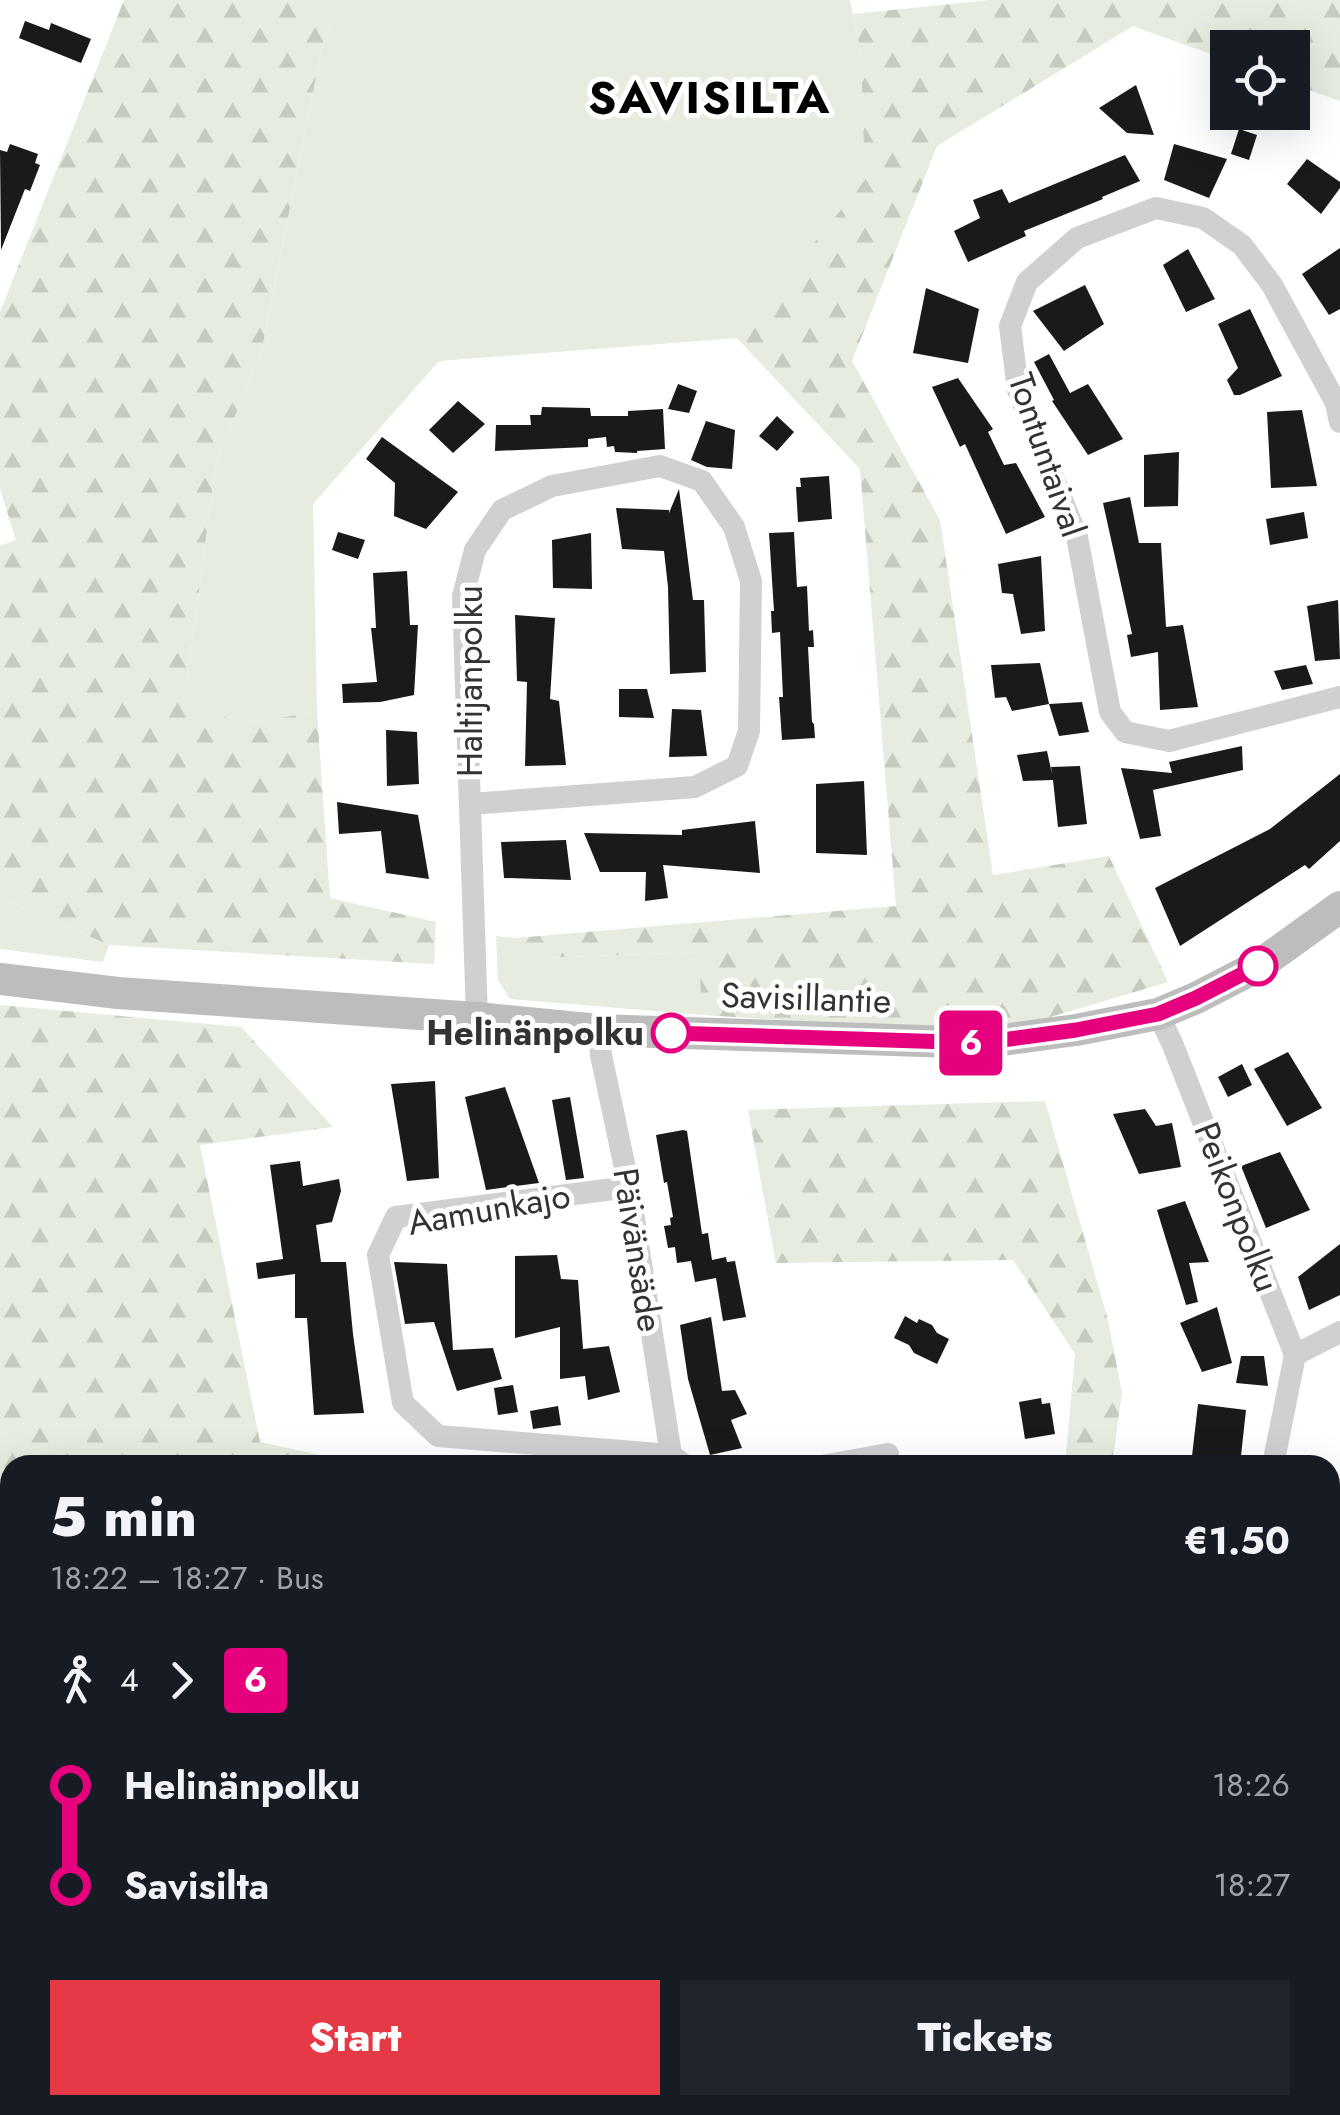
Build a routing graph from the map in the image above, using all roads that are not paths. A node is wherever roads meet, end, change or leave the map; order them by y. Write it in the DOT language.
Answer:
graph roads {
  1 [pos="1340,422"];
  2 [pos="1340,698"];
  3 [pos="470,804"];
  4 [pos="1340,907"];
  5 [pos="0,979"];
  6 [pos="1158,1014"];
  7 [pos="478,1018"];
  8 [pos="599,1030"];
  9 [pos="629,1188"];
  10 [pos="1340,1332"];
  11 [pos="1295,1355"];
  12 [pos="888,1454"];
  13 [pos="628,1455"];
  14 [pos="677,1455"];
  15 [pos="882,1455"];
  16 [pos="1274,1455"];
  1 -- 2 [label="street, Tontuntaival"];
  3 -- 3 [label="street, Haltijanpolku"];
  3 -- 7 [label="street, Haltijanpolku"];
  4 -- 6 [label="street, Savisillantie"];
  5 -- 7 [label="street, Savisillantie"];
  6 -- 8 [label="street, Savisillantie"];
  6 -- 11 [label="street, Peikonpolku"];
  7 -- 8 [label="street, Savisillantie"];
  8 -- 9 [label="street, Päivänsäde"];
  9 -- 13 [label="street, Aamunkajo"];
  9 -- 14 [label="street, Päivänsäde"];
  10 -- 11 [label="street"];
  11 -- 16 [label="street"];
  12 -- 15 [label="street"];
}
